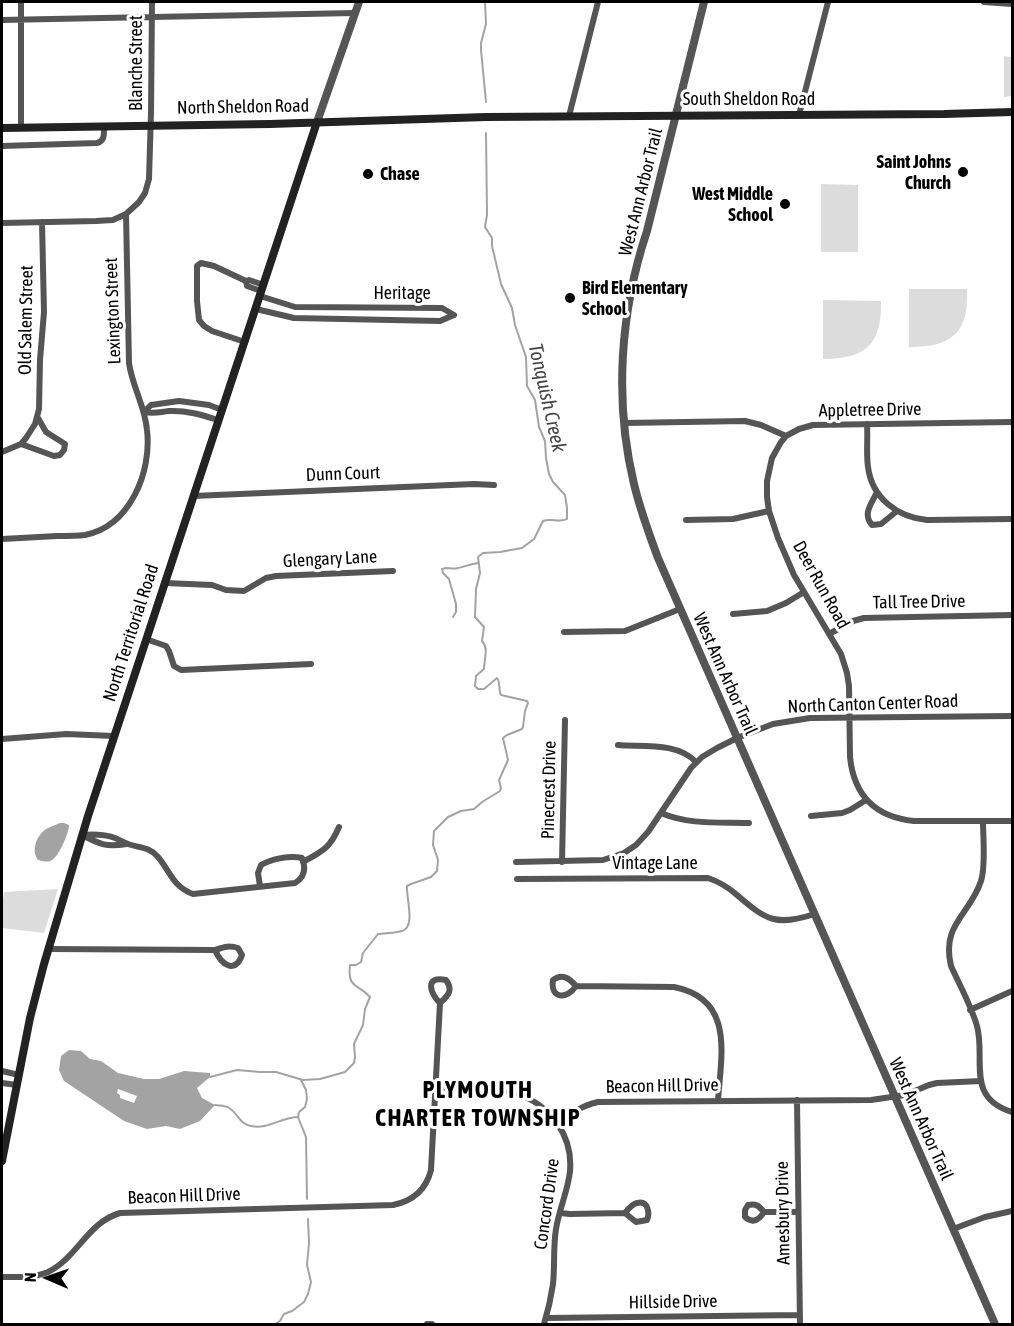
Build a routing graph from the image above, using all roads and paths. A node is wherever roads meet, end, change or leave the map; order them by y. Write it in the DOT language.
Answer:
graph roads {
  1 [pos="21,2"];
  2 [pos="152,2"];
  3 [pos="358,2"];
  4 [pos="598,2"];
  5 [pos="704,2"];
  6 [pos="828,2"];
  7 [pos="984,2"];
  8 [pos="1012,4"];
  9 [pos="355,13"];
  10 [pos="152,17"];
  11 [pos="2,20"];
  12 [pos="21,20"];
  13 [pos="1012,112"];
  14 [pos="799,115"];
  15 [pos="569,116"];
  16 [pos="675,116"];
  17 [pos="486,117"];
  18 [pos="317,122"];
  19 [pos="150,126"];
  20 [pos="104,127"];
  21 [pos="2,128"];
  22 [pos="21,128"];
  23 [pos="2,146"];
  24 [pos="126,214"];
  25 [pos="42,222"];
  26 [pos="2,223"];
  27 [pos="262,291"];
  28 [pos="313,307"];
  29 [pos="362,308"];
  30 [pos="256,309"];
  31 [pos="313,319"];
  32 [pos="361,320"];
  33 [pos="245,342"];
  34 [pos="222,410"];
  35 [pos="144,412"];
  36 [pos="38,418"];
  37 [pos="218,420"];
  38 [pos="1012,422"];
  39 [pos="625,423"];
  40 [pos="867,424"];
  41 [pos="786,436"];
  42 [pos="21,444"];
  43 [pos="2,452"];
  44 [pos="494,485"];
  45 [pos="877,492"];
  46 [pos="193,496"];
  47 [pos="769,511"];
  48 [pos="897,512"];
  49 [pos="1012,519"];
  50 [pos="686,520"];
  51 [pos="2,539"];
  52 [pos="393,571"];
  53 [pos="165,583"];
  54 [pos="804,592"];
  55 [pos="680,609"];
  56 [pos="733,614"];
  57 [pos="1012,615"];
  58 [pos="564,632"];
  59 [pos="829,634"];
  60 [pos="146,639"];
  61 [pos="310,664"];
  62 [pos="1012,716"];
  63 [pos="850,717"];
  64 [pos="565,720"];
  65 [pos="114,736"];
  66 [pos="737,738"];
  67 [pos="2,739"];
  68 [pos="618,746"];
  69 [pos="696,762"];
  70 [pos="866,800"];
  71 [pos="661,813"];
  72 [pos="812,816"];
  73 [pos="983,821"];
  74 [pos="1012,821"];
  75 [pos="749,823"];
  76 [pos="339,827"];
  77 [pos="82,835"];
  78 [pos="303,862"];
  79 [pos="516,862"];
  80 [pos="562,862"];
  81 [pos="517,879"];
  82 [pos="260,886"];
  83 [pos="815,915"];
  84 [pos="48,949"];
  85 [pos="215,950"];
  86 [pos="576,986"];
  87 [pos="1012,991"];
  88 [pos="440,1004"];
  89 [pos="970,1010"];
  90 [pos="2,1071"];
  91 [pos="19,1075"];
  92 [pos="981,1081"];
  93 [pos="2,1083"];
  94 [pos="17,1085"];
  95 [pos="435,1087"];
  96 [pos="895,1096"];
  97 [pos="797,1100"];
  98 [pos="718,1101"];
  99 [pos="1012,1112"];
  100 [pos="559,1125"];
  101 [pos="2,1161"];
  102 [pos="560,1212"];
  103 [pos="764,1212"];
  104 [pos="798,1212"];
  105 [pos="1012,1212"];
  106 [pos="625,1213"];
  107 [pos="953,1229"];
  108 [pos="2,1277"];
  109 [pos="800,1316"];
  110 [pos="623,1321"];
  111 [pos="545,1322"];
  112 [pos="428,1324"];
  113 [pos="432,1324"];
  114 [pos="800,1324"];
  115 [pos="995,1324"];
  1 -- 12 [label="street"];
  2 -- 10 [label="street, Blanche Street"];
  3 -- 9 [label="street"];
  4 -- 15 [label="street"];
  5 -- 16 [label="street, West Ann Arbor Trail"];
  6 -- 14 [label="street"];
  7 -- 8 [label="street"];
  9 -- 10 [label="street"];
  9 -- 18 [label="street"];
  10 -- 12 [label="street"];
  10 -- 19 [label="street, Blanche Street"];
  11 -- 12 [label="street"];
  12 -- 22 [label="street"];
  13 -- 14 [label="main road, South Sheldon Road"];
  14 -- 16 [label="main road, South Sheldon Road"];
  15 -- 16 [label="main road, South Sheldon Road"];
  15 -- 17 [label="main road, South Sheldon Road"];
  16 -- 39 [label="street, West Ann Arbor Trail"];
  17 -- 18 [label="main road, North Sheldon Road"];
  18 -- 19 [label="main road, North Sheldon Road"];
  18 -- 27 [label="main road, North Territorial Road"];
  19 -- 20 [label="main road, North Sheldon Road"];
  19 -- 24 [label="street"];
  20 -- 22 [label="main road, North Sheldon Road"];
  20 -- 23 [label="street"];
  21 -- 22 [label="main road, North Sheldon Road"];
  24 -- 25 [label="street"];
  24 -- 35 [label="street, Lexington Street"];
  25 -- 26 [label="street"];
  25 -- 36 [label="street, Old Salem Street"];
  27 -- 28 [label="street, Heritage"];
  27 -- 30 [label="main road, North Territorial Road"];
  27 -- 33 [label="street, Heritage"];
  28 -- 29 [label="street, Heritage"];
  28 -- 31 [label="street"];
  29 -- 32 [label="street, Heritage"];
  29 -- 32 [label="street, Heritage"];
  30 -- 31 [label="street, Heritage"];
  30 -- 33 [label="main road, North Territorial Road"];
  31 -- 32 [label="street, Heritage"];
  33 -- 34 [label="main road, North Territorial Road"];
  34 -- 35 [label="street"];
  34 -- 37 [label="main road, North Territorial Road"];
  35 -- 37 [label="street"];
  35 -- 51 [label="street, Lexington Street"];
  36 -- 42 [label="street, Old Salem Street"];
  36 -- 42 [label="street"];
  37 -- 46 [label="main road, North Territorial Road"];
  38 -- 40 [label="street, Appletree Drive"];
  39 -- 41 [label="street"];
  39 -- 55 [label="street, West Ann Arbor Trail"];
  40 -- 41 [label="street, Appletree Drive"];
  40 -- 45 [label="street"];
  41 -- 47 [label="street, Deer Run Road"];
  42 -- 43 [label="street"];
  44 -- 46 [label="street, Dunn Court"];
  45 -- 48 [label="street"];
  45 -- 48 [label="street"];
  46 -- 53 [label="main road, North Territorial Road"];
  47 -- 50 [label="street"];
  47 -- 54 [label="street, Deer Run Road"];
  48 -- 49 [label="street"];
  52 -- 53 [label="street, Glengary Lane"];
  53 -- 60 [label="main road, North Territorial Road"];
  54 -- 56 [label="street"];
  54 -- 59 [label="street, Deer Run Road"];
  55 -- 58 [label="street"];
  55 -- 66 [label="street, West Ann Arbor Trail"];
  57 -- 59 [label="street, Tall Tree Drive"];
  59 -- 63 [label="street, Deer Run Road"];
  60 -- 61 [label="street"];
  60 -- 65 [label="main road, North Territorial Road"];
  62 -- 63 [label="street, North Canton Center Road"];
  63 -- 66 [label="street, North Canton Center Road"];
  63 -- 70 [label="street, Deer Run Road"];
  64 -- 80 [label="street, Pinecrest Drive"];
  65 -- 67 [label="street"];
  65 -- 77 [label="main road, North Territorial Road"];
  66 -- 69 [label="street, Pinecrest Drive"];
  66 -- 83 [label="street, West Ann Arbor Trail"];
  68 -- 69 [label="street"];
  69 -- 71 [label="street, Pinecrest Drive"];
  70 -- 72 [label="street"];
  70 -- 73 [label="street"];
  71 -- 75 [label="street"];
  71 -- 80 [label="street, Pinecrest Drive"];
  73 -- 74 [label="street"];
  73 -- 89 [label="street"];
  76 -- 78 [label="street"];
  77 -- 82 [label="street"];
  77 -- 84 [label="main road, North Territorial Road"];
  78 -- 82 [label="street"];
  78 -- 82 [label="street"];
  79 -- 80 [label="street, Pinecrest Drive"];
  81 -- 83 [label="street, Vintage Lane"];
  83 -- 96 [label="street, West Ann Arbor Trail"];
  84 -- 85 [label="street"];
  84 -- 91 [label="main road, North Territorial Road"];
  86 -- 98 [label="street"];
  87 -- 89 [label="street"];
  88 -- 95 [label="street, Beacon Hill Drive"];
  89 -- 92 [label="street"];
  90 -- 91 [label="street"];
  91 -- 94 [label="main road, North Territorial Road"];
  92 -- 96 [label="street, Beacon Hill Drive"];
  92 -- 99 [label="street"];
  93 -- 94 [label="street"];
  94 -- 101 [label="main road, North Territorial Road"];
  95 -- 100 [label="street"];
  95 -- 108 [label="street, Beacon Hill Drive"];
  96 -- 97 [label="street, Beacon Hill Drive"];
  96 -- 107 [label="street, West Ann Arbor Trail"];
  97 -- 98 [label="street, Beacon Hill Drive"];
  97 -- 104 [label="street, Amesbury Drive"];
  98 -- 100 [label="street, Beacon Hill Drive"];
  100 -- 102 [label="street, Concord Drive"];
  102 -- 106 [label="street"];
  102 -- 111 [label="street, Concord Drive"];
  103 -- 104 [label="street"];
  104 -- 109 [label="street, Amesbury Drive"];
  105 -- 107 [label="street"];
  107 -- 115 [label="street, West Ann Arbor Trail"];
  109 -- 110 [label="street, Hillside Drive"];
  109 -- 114 [label="street, Amesbury Drive"];
  110 -- 111 [label="street, Hillside Drive"];
  112 -- 113 [label="street"];
}
